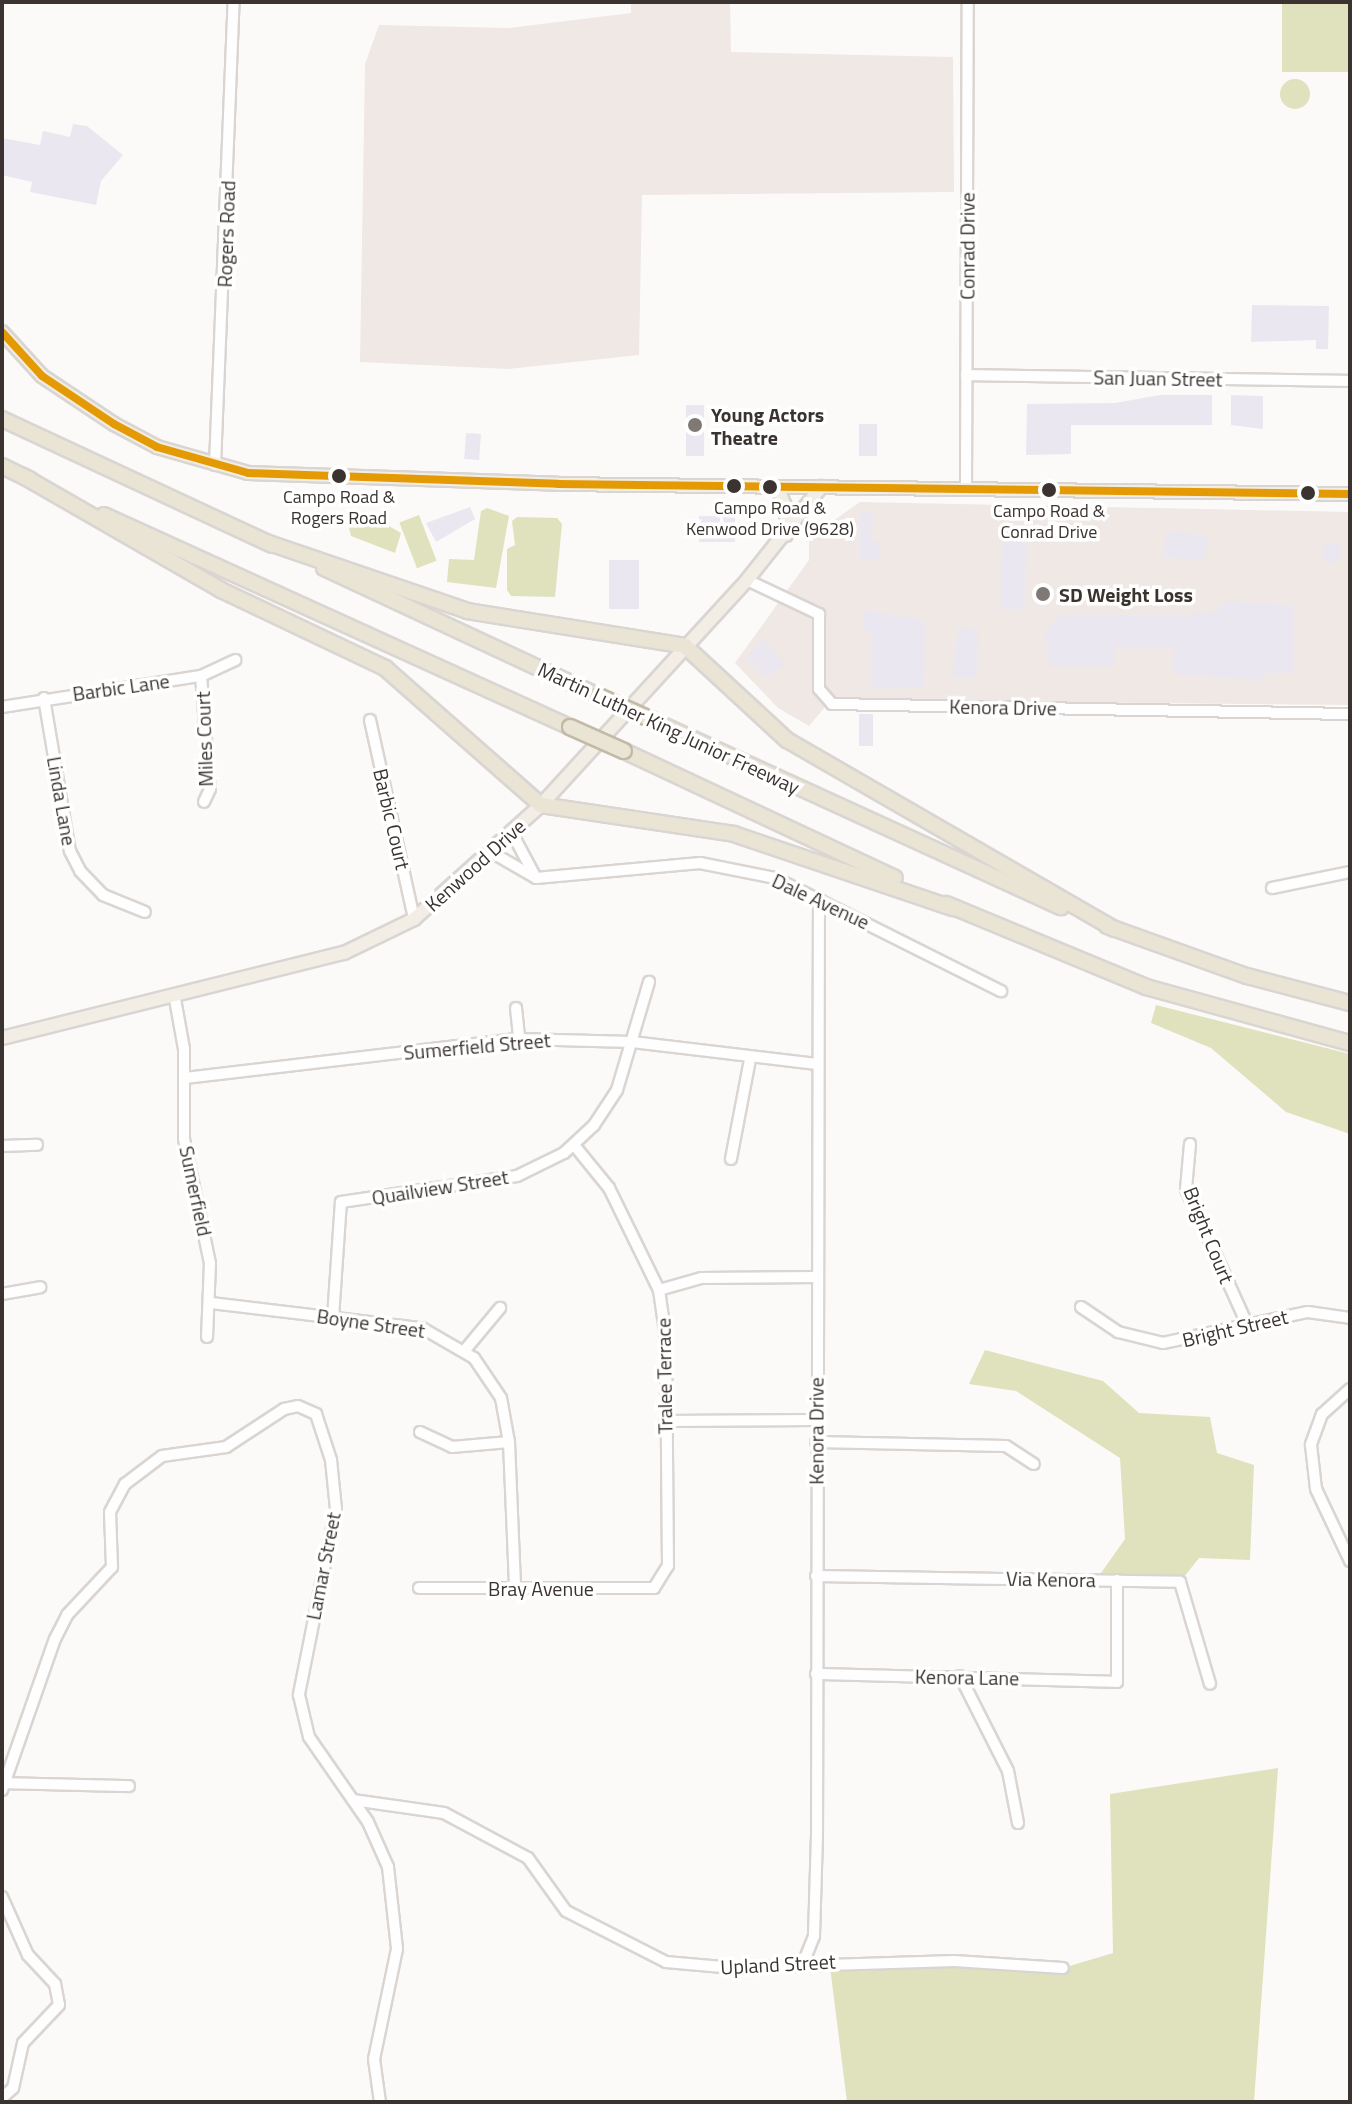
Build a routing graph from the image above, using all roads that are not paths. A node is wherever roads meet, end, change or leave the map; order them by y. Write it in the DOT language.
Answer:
graph roads {
  1 [pos="234,2"];
  2 [pos="968,2"];
  3 [pos="2,332"];
  4 [pos="966,375"];
  5 [pos="1350,381"];
  6 [pos="2,419"];
  7 [pos="215,465"];
  8 [pos="2,466"];
  9 [pos="23,476"];
  10 [pos="777,487"];
  11 [pos="821,487"];
  12 [pos="966,489"];
  13 [pos="1350,494"];
  14 [pos="786,535"];
  15 [pos="266,542"];
  16 [pos="747,580"];
  17 [pos="685,646"];
  18 [pos="236,660"];
  19 [pos="201,676"];
  20 [pos="44,698"];
  21 [pos="2,707"];
  22 [pos="1350,714"];
  23 [pos="370,720"];
  24 [pos="204,802"];
  25 [pos="541,805"];
  26 [pos="512,833"];
  27 [pos="491,852"];
  28 [pos="1350,872"];
  29 [pos="536,878"];
  30 [pos="1272,888"];
  31 [pos="819,898"];
  32 [pos="953,908"];
  33 [pos="145,912"];
  34 [pos="414,919"];
  35 [pos="1114,929"];
  36 [pos="649,982"];
  37 [pos="1001,991"];
  38 [pos="175,999"];
  39 [pos="1350,1003"];
  40 [pos="516,1008"];
  41 [pos="2,1038"];
  42 [pos="519,1039"];
  43 [pos="632,1042"];
  44 [pos="1350,1043"];
  45 [pos="750,1059"];
  46 [pos="817,1064"];
  47 [pos="185,1078"];
  48 [pos="1190,1144"];
  49 [pos="37,1145"];
  50 [pos="574,1145"];
  51 [pos="2,1146"];
  52 [pos="731,1159"];
  53 [pos="816,1277"];
  54 [pos="40,1287"];
  55 [pos="659,1290"];
  56 [pos="2,1294"];
  57 [pos="211,1303"];
  58 [pos="1081,1307"];
  59 [pos="500,1308"];
  60 [pos="333,1318"];
  61 [pos="1350,1318"];
  62 [pos="1247,1324"];
  63 [pos="207,1337"];
  64 [pos="465,1350"];
  65 [pos="1350,1389"];
  66 [pos="816,1420"];
  67 [pos="665,1421"];
  68 [pos="420,1432"];
  69 [pos="509,1442"];
  70 [pos="816,1442"];
  71 [pos="1034,1464"];
  72 [pos="1350,1561"];
  73 [pos="816,1576"];
  74 [pos="1117,1580"];
  75 [pos="661,1583"];
  76 [pos="419,1588"];
  77 [pos="515,1588"];
  78 [pos="816,1674"];
  79 [pos="960,1676"];
  80 [pos="1210,1684"];
  81 [pos="3,1786"];
  82 [pos="129,1786"];
  83 [pos="353,1800"];
  84 [pos="1018,1823"];
  85 [pos="2,1897"];
  86 [pos="804,1961"];
  87 [pos="1063,1968"];
  88 [pos="2,2098"];
  89 [pos="380,2102"];
  1 -- 7 [label="street, Rogers Road"];
  2 -- 4 [label="street, Conrad Drive"];
  3 -- 7 [label="main road"];
  4 -- 5 [label="street, San Juan Street"];
  4 -- 12 [label="street, Conrad Drive"];
  6 -- 15 [label="highway, Martin Luther King Junior Freeway"];
  7 -- 10 [label="main road"];
  8 -- 9 [label="highway, Martin Luther King Junior Freeway"];
  9 -- 25 [label="highway"];
  9 -- 32 [label="highway, Martin Luther King Junior Freeway, bridge"];
  10 -- 11 [label="main road"];
  10 -- 14 [label="main road"];
  11 -- 12 [label="main road"];
  11 -- 14 [label="main road, Kenwood Drive"];
  12 -- 13 [label="main road"];
  14 -- 16 [label="main road, Kenwood Drive"];
  15 -- 17 [label="highway"];
  15 -- 35 [label="highway, Martin Luther King Junior Freeway, bridge"];
  16 -- 17 [label="main road, Kenwood Drive"];
  16 -- 22 [label="street, Kenora Drive"];
  17 -- 25 [label="main road, Kenwood Drive"];
  17 -- 35 [label="highway"];
  18 -- 19 [label="street, Barbic Lane"];
  19 -- 20 [label="street, Barbic Lane"];
  19 -- 24 [label="street, Miles Court"];
  20 -- 21 [label="street, Barbic Lane"];
  20 -- 33 [label="street, Linda Lane"];
  23 -- 34 [label="street, Barbic Court"];
  25 -- 26 [label="main road, Kenwood Drive"];
  25 -- 32 [label="highway"];
  26 -- 27 [label="main road, Kenwood Drive"];
  26 -- 29 [label="street"];
  27 -- 29 [label="street"];
  27 -- 34 [label="main road, Kenwood Drive"];
  28 -- 30 [label="street"];
  29 -- 31 [label="street, Dale Avenue"];
  31 -- 37 [label="street, Dale Avenue"];
  31 -- 46 [label="street, Kenora Drive"];
  32 -- 44 [label="highway, Martin Luther King Junior Freeway"];
  34 -- 38 [label="main road, Kenwood Drive"];
  35 -- 39 [label="highway, Martin Luther King Junior Freeway"];
  36 -- 43 [label="street, Quailview Street"];
  38 -- 41 [label="main road, Kenwood Drive"];
  38 -- 47 [label="street, Sumerfield"];
  40 -- 42 [label="street"];
  42 -- 43 [label="street, Sumerfield Street"];
  42 -- 47 [label="street, Sumerfield Street"];
  43 -- 45 [label="street, Sumerfield Street"];
  43 -- 50 [label="street, Quailview Street"];
  45 -- 46 [label="street, Sumerfield Street"];
  45 -- 52 [label="street"];
  46 -- 53 [label="street, Kenora Drive"];
  47 -- 57 [label="street, Sumerfield"];
  48 -- 62 [label="street, Bright Court"];
  49 -- 51 [label="street"];
  50 -- 55 [label="street, Tralee Terrace"];
  50 -- 60 [label="street, Quailview Street"];
  53 -- 55 [label="street"];
  53 -- 66 [label="street, Kenora Drive"];
  54 -- 56 [label="street"];
  55 -- 67 [label="street, Tralee Terrace"];
  57 -- 60 [label="street, Boyne Street"];
  57 -- 63 [label="street, Sumerfield"];
  58 -- 62 [label="street, Bright Street"];
  59 -- 64 [label="street"];
  60 -- 64 [label="street, Boyne Street"];
  61 -- 62 [label="street, Bright Street"];
  64 -- 69 [label="street, Boyne Street"];
  65 -- 72 [label="street"];
  66 -- 67 [label="street"];
  66 -- 70 [label="street, Kenora Drive"];
  67 -- 75 [label="street, Tralee Terrace"];
  68 -- 69 [label="street"];
  69 -- 77 [label="street, Boyne Street"];
  70 -- 71 [label="street"];
  70 -- 73 [label="street, Kenora Drive"];
  73 -- 74 [label="street, Via Kenora"];
  73 -- 78 [label="street, Kenora Drive"];
  74 -- 79 [label="street, Kenora Lane"];
  74 -- 80 [label="street, Via Kenora"];
  75 -- 77 [label="street, Bray Avenue"];
  76 -- 77 [label="street, Bray Avenue"];
  78 -- 79 [label="street, Kenora Lane"];
  78 -- 86 [label="street, Kenora Drive"];
  79 -- 84 [label="street"];
  81 -- 82 [label="street"];
  81 -- 83 [label="street, Lamar Street"];
  83 -- 86 [label="street, Upland Street"];
  83 -- 89 [label="street, Lamar Street"];
  85 -- 88 [label="street"];
  86 -- 87 [label="street, Upland Street"];
}
